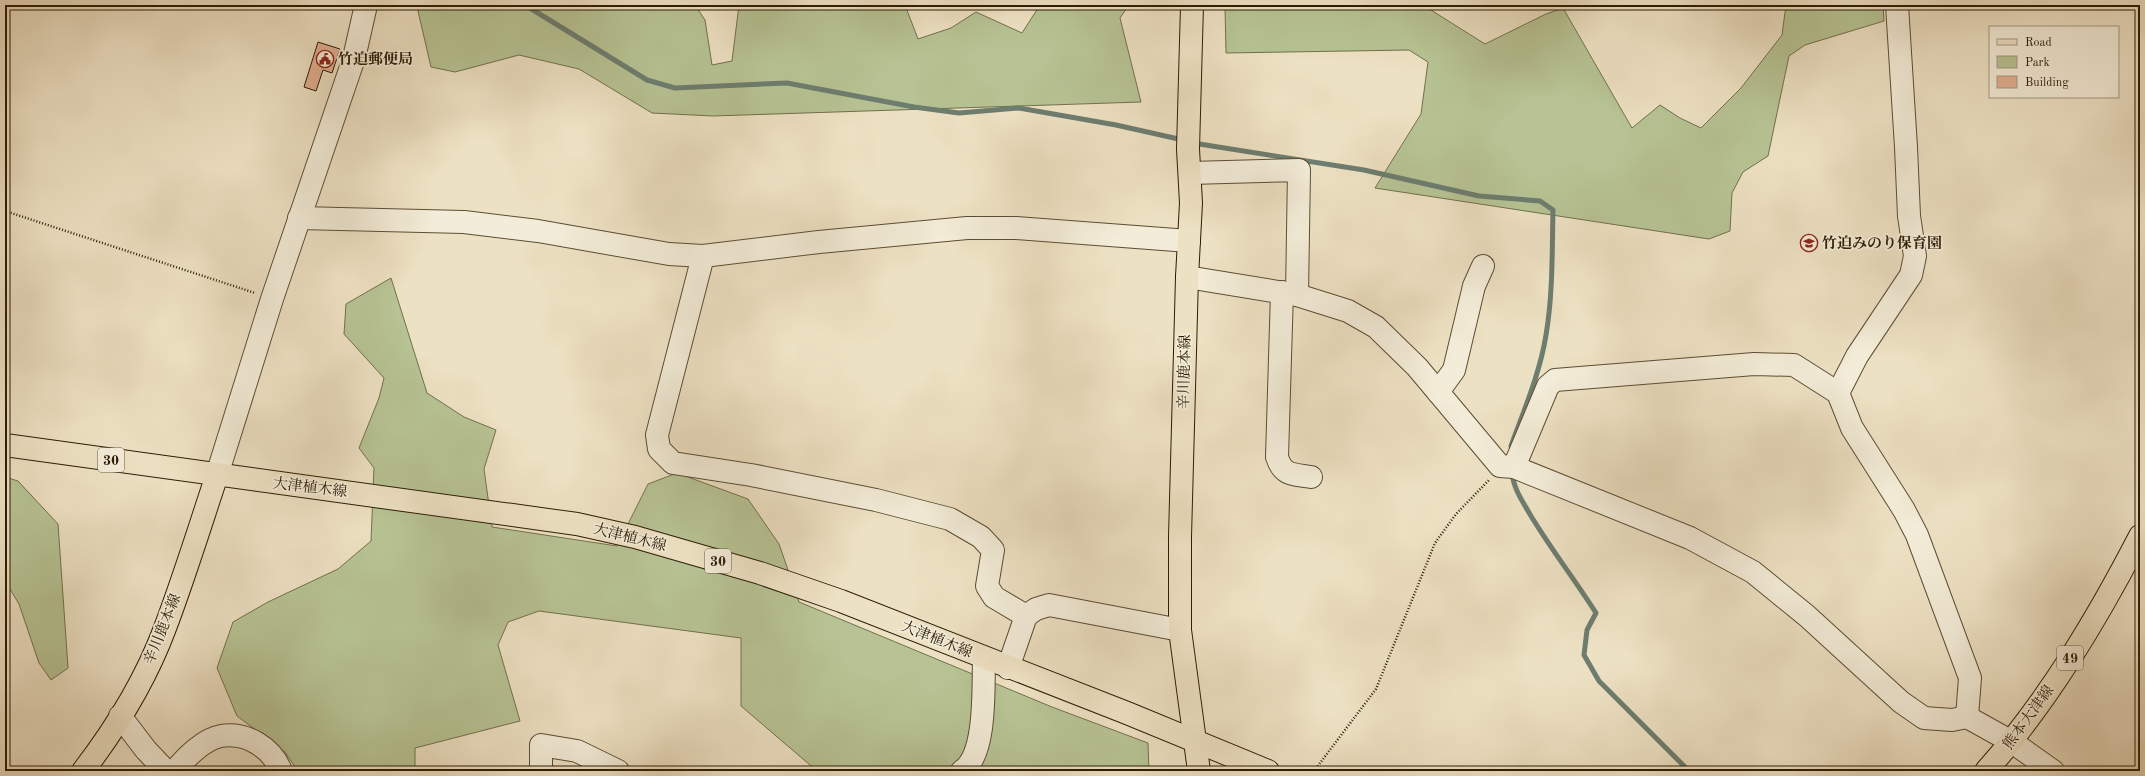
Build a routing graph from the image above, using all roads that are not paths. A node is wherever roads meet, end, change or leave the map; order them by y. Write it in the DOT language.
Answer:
graph roads {
  1 [pos="366,5"];
  2 [pos="1192,5"];
  3 [pos="1896,5"];
  4 [pos="1190,172"];
  5 [pos="299,218"];
  6 [pos="1189,241"];
  7 [pos="703,256"];
  8 [pos="1483,266"];
  9 [pos="1187,277"];
  10 [pos="1290,294"];
  11 [pos="1438,392"];
  12 [pos="1838,393"];
  13 [pos="5,445"];
  14 [pos="1514,467"];
  15 [pos="217,475"];
  16 [pos="1311,477"];
  17 [pos="2140,536"];
  18 [pos="1026,616"];
  19 [pos="1180,630"];
  20 [pos="984,658"];
  21 [pos="1008,668"];
  22 [pos="120,716"];
  23 [pos="1967,717"];
  24 [pos="1194,739"];
  25 [pos="2012,742"];
  26 [pos="83,771"];
  27 [pos="166,771"];
  28 [pos="175,771"];
  29 [pos="281,771"];
  30 [pos="541,771"];
  31 [pos="618,771"];
  32 [pos="962,771"];
  33 [pos="1199,771"];
  34 [pos="1268,771"];
  35 [pos="1986,771"];
  36 [pos="2053,771"];
  1 -- 5 [label="street"];
  2 -- 4 [label="main road, 辛川鹿本線"];
  3 -- 12 [label="street"];
  4 -- 6 [label="main road, 辛川鹿本線"];
  4 -- 10 [label="street"];
  5 -- 7 [label="street"];
  5 -- 15 [label="street"];
  6 -- 7 [label="street"];
  6 -- 9 [label="main road, 辛川鹿本線"];
  7 -- 18 [label="street"];
  8 -- 11 [label="street"];
  9 -- 10 [label="street"];
  9 -- 19 [label="main road, 辛川鹿本線"];
  10 -- 11 [label="street"];
  10 -- 16 [label="street"];
  11 -- 14 [label="street"];
  12 -- 14 [label="street"];
  12 -- 23 [label="street"];
  13 -- 15 [label="main road, 大津植木線 / 30"];
  14 -- 23 [label="street"];
  15 -- 20 [label="main road, 大津植木線 / 30"];
  15 -- 22 [label="main road, 辛川鹿本線"];
  17 -- 25 [label="main road, 熊本大津線 / 49"];
  18 -- 19 [label="street"];
  18 -- 21 [label="street"];
  19 -- 24 [label="main road, 辛川鹿本線"];
  20 -- 21 [label="main road, 大津植木線 / 30"];
  20 -- 32 [label="street"];
  21 -- 24 [label="main road, 大津植木線 / 30"];
  22 -- 26 [label="main road, 辛川鹿本線"];
  22 -- 27 [label="street"];
  23 -- 25 [label="street"];
  24 -- 33 [label="main road"];
  24 -- 34 [label="main road"];
  25 -- 35 [label="main road, 熊本大津線 / 49"];
  25 -- 36 [label="street"];
  28 -- 29 [label="street"];
  30 -- 31 [label="street"];
}
